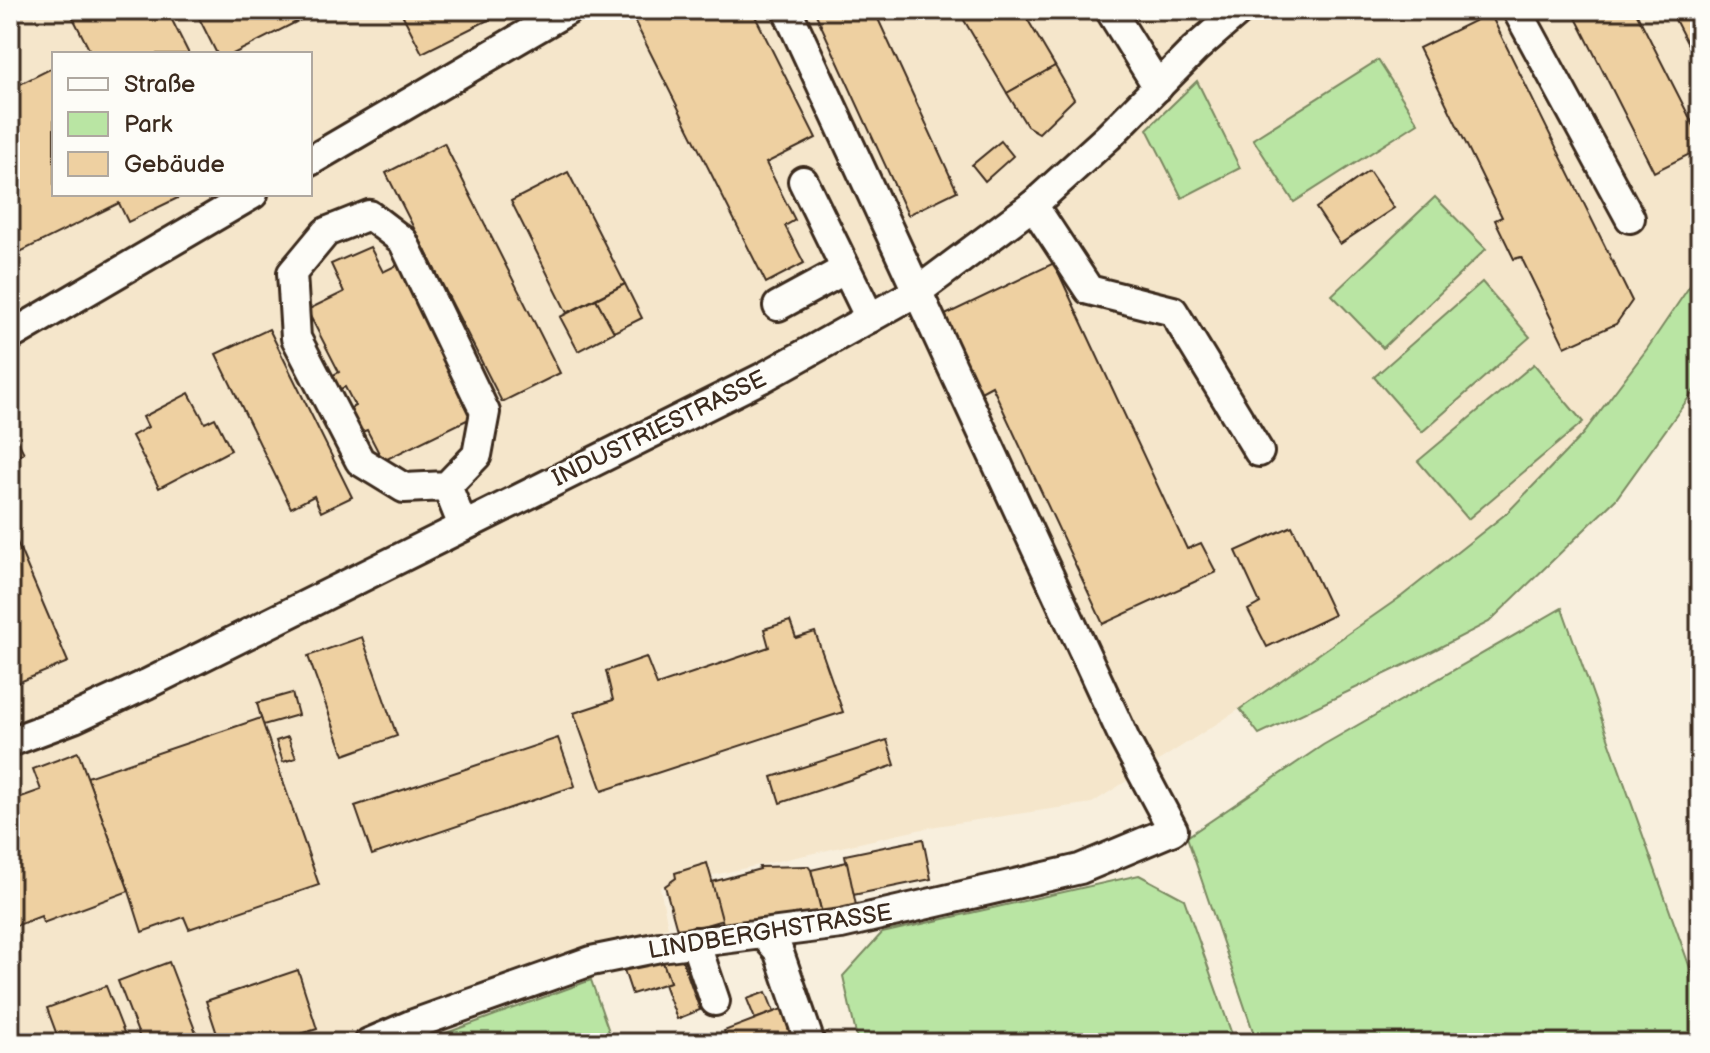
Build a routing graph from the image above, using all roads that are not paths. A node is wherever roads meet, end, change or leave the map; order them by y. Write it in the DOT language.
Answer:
graph roads {
  1 [pos="568,10"];
  2 [pos="787,10"];
  3 [pos="1240,10"];
  4 [pos="1517,10"];
  5 [pos="1118,15"];
  6 [pos="1158,87"];
  7 [pos="312,160"];
  8 [pos="803,181"];
  9 [pos="250,196"];
  10 [pos="1033,205"];
  11 [pos="1630,218"];
  12 [pos="846,269"];
  13 [pos="918,291"];
  14 [pos="778,306"];
  15 [pos="870,318"];
  16 [pos="10,336"];
  17 [pos="1259,452"];
  18 [pos="447,486"];
  19 [pos="463,526"];
  20 [pos="10,742"];
  21 [pos="763,934"];
  22 [pos="695,942"];
  23 [pos="715,1001"];
  24 [pos="369,1043"];
  25 [pos="810,1043"];
  1 -- 7 [label="street"];
  2 -- 13 [label="street"];
  3 -- 6 [label="street, INDUSTRIESTRASSE"];
  4 -- 11 [label="street"];
  5 -- 6 [label="street"];
  6 -- 10 [label="street, INDUSTRIESTRASSE"];
  8 -- 12 [label="street"];
  9 -- 16 [label="street"];
  10 -- 13 [label="street, INDUSTRIESTRASSE"];
  10 -- 17 [label="street"];
  12 -- 14 [label="street"];
  12 -- 15 [label="street"];
  13 -- 15 [label="street, INDUSTRIESTRASSE"];
  13 -- 21 [label="street, LINDBERGHSTRASSE"];
  15 -- 19 [label="street, INDUSTRIESTRASSE"];
  18 -- 18 [label="street"];
  18 -- 19 [label="street"];
  19 -- 20 [label="street, INDUSTRIESTRASSE"];
  21 -- 22 [label="street, LINDBERGHSTRASSE"];
  21 -- 25 [label="street"];
  22 -- 23 [label="street"];
  22 -- 24 [label="street, LINDBERGHSTRASSE"];
}
